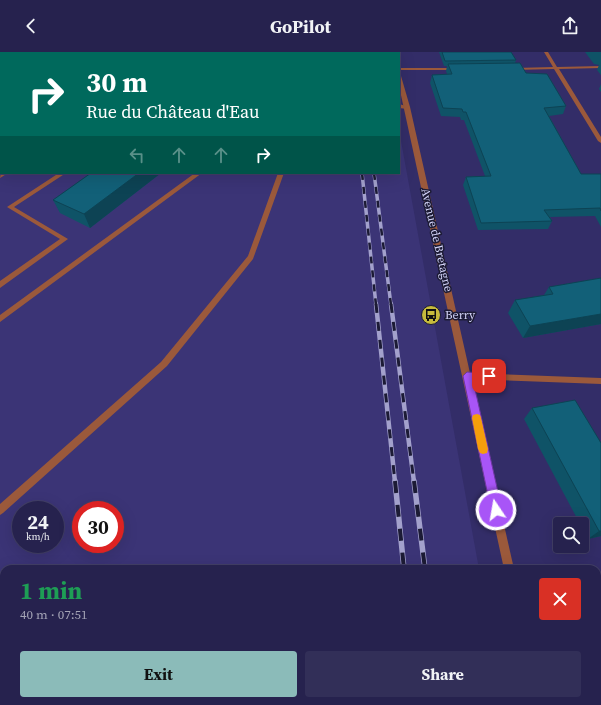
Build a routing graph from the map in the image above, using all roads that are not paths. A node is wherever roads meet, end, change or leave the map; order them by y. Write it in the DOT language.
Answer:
graph roads {
  1 [pos="546,52"];
  2 [pos="601,67"];
  3 [pos="557,68"];
  4 [pos="400,69"];
  5 [pos="462,69"];
  6 [pos="509,69"];
  7 [pos="400,80"];
  8 [pos="400,106"];
  9 [pos="407,106"];
  10 [pos="601,141"];
  11 [pos="61,174"];
  12 [pos="198,174"];
  13 [pos="281,174"];
  14 [pos="0,285"];
  15 [pos="0,319"];
  16 [pos="467,376"];
  17 [pos="601,381"];
  18 [pos="0,510"];
  19 [pos="508,565"];
  1 -- 3 [label="street"];
  2 -- 3 [label="street"];
  3 -- 6 [label="street"];
  3 -- 10 [label="street"];
  4 -- 5 [label="street"];
  7 -- 9 [label="street, Avenue de Bretagne"];
  8 -- 9 [label="street"];
  9 -- 16 [label="street, Avenue de Bretagne"];
  11 -- 14 [label="street"];
  12 -- 15 [label="street"];
  13 -- 18 [label="street"];
  16 -- 17 [label="street"];
  16 -- 19 [label="street, Avenue de Bretagne"];
}
